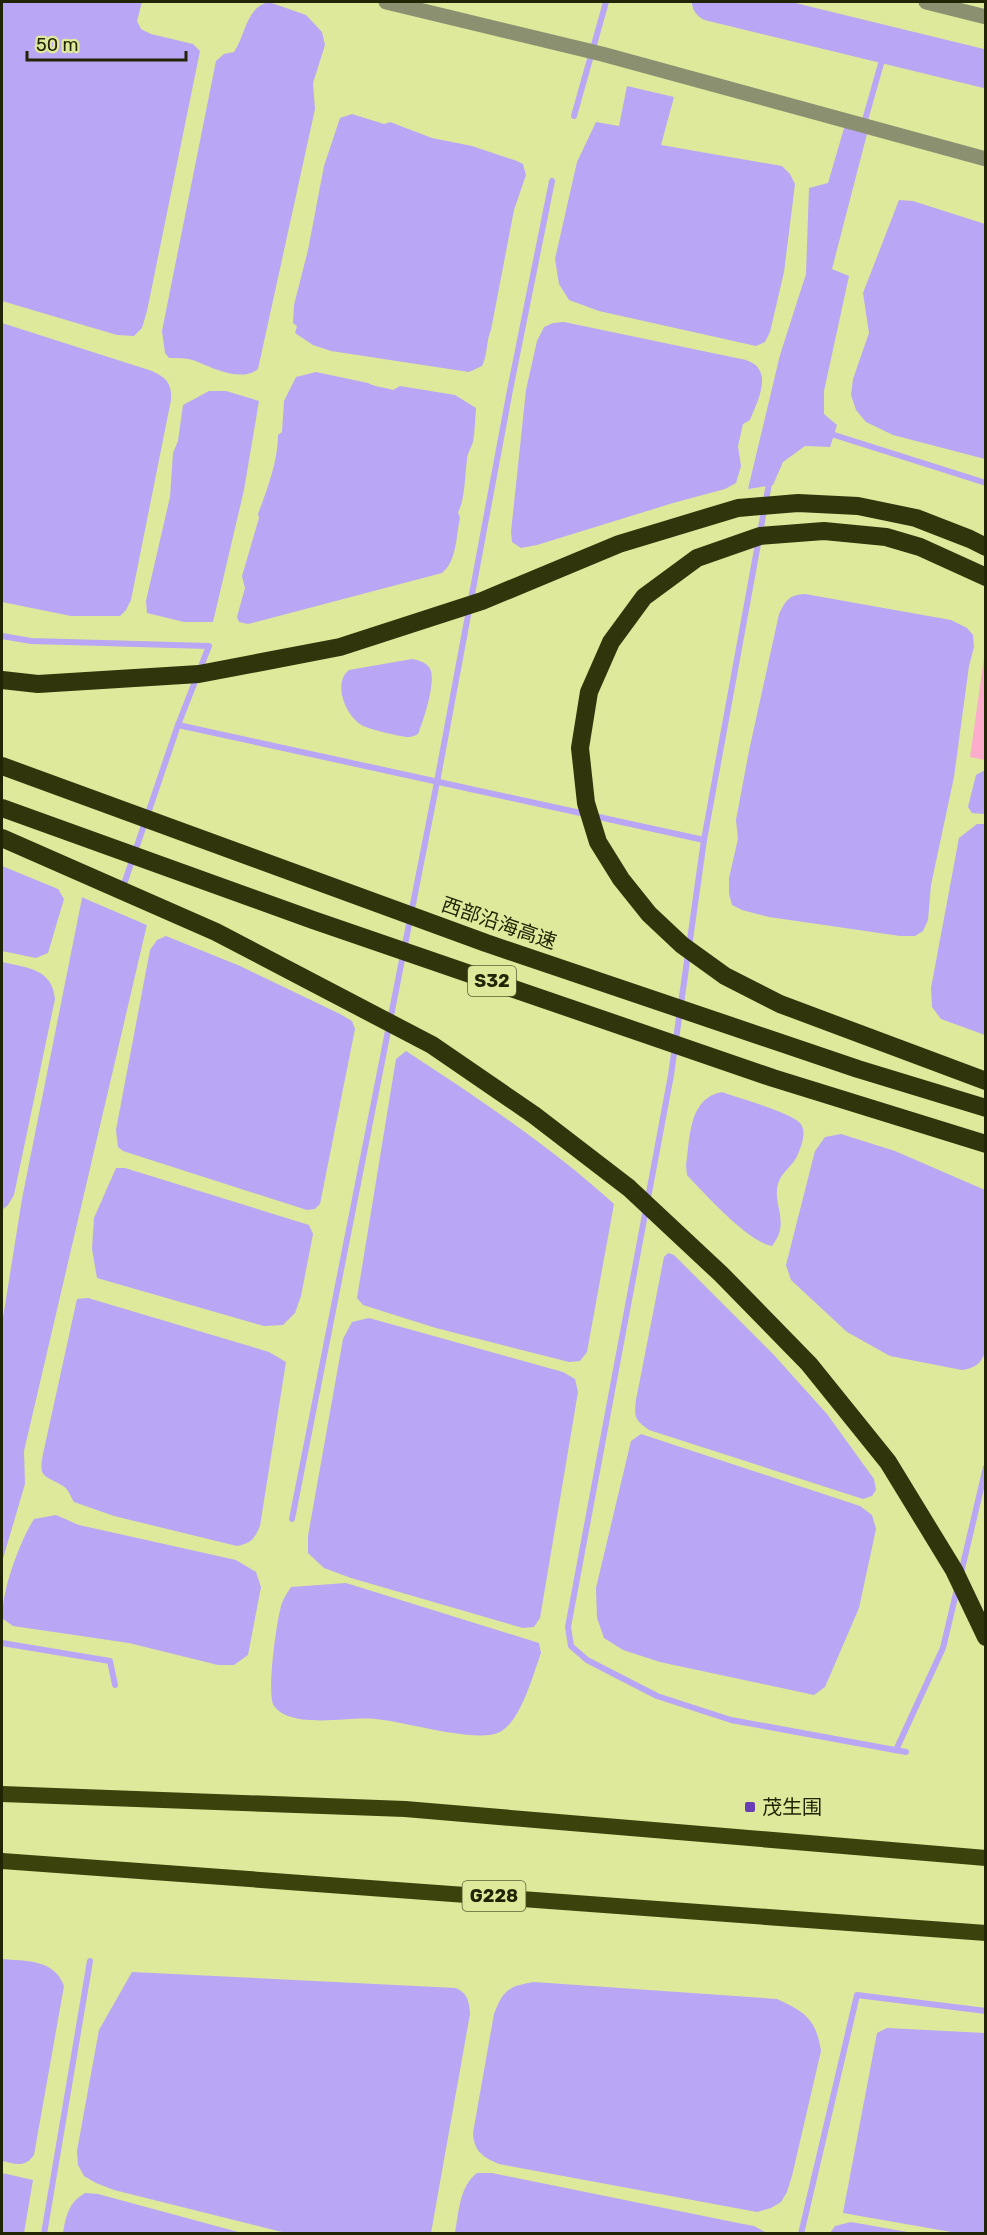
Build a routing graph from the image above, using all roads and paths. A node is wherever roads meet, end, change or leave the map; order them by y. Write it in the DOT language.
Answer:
graph roads {
  1 [pos="386,2"];
  2 [pos="926,2"];
  3 [pos="986,17"];
  4 [pos="986,159"];
  5 [pos="986,548"];
  6 [pos="986,577"];
  7 [pos="2,680"];
  8 [pos="2,766"];
  9 [pos="2,808"];
  10 [pos="2,838"];
  11 [pos="986,1081"];
  12 [pos="986,1108"];
  13 [pos="986,1144"];
  14 [pos="986,1637"];
  15 [pos="2,1794"];
  16 [pos="986,1858"];
  17 [pos="2,1861"];
  18 [pos="986,1933"];
  1 -- 4 [label="street"];
  2 -- 3 [label="street"];
  5 -- 7 [label="highway"];
  6 -- 11 [label="highway"];
  8 -- 12 [label="highway, 西部沿海高速 / S32"];
  9 -- 13 [label="highway, S32"];
  10 -- 14 [label="highway"];
  15 -- 16 [label="highway"];
  17 -- 18 [label="highway, G228"];
}
